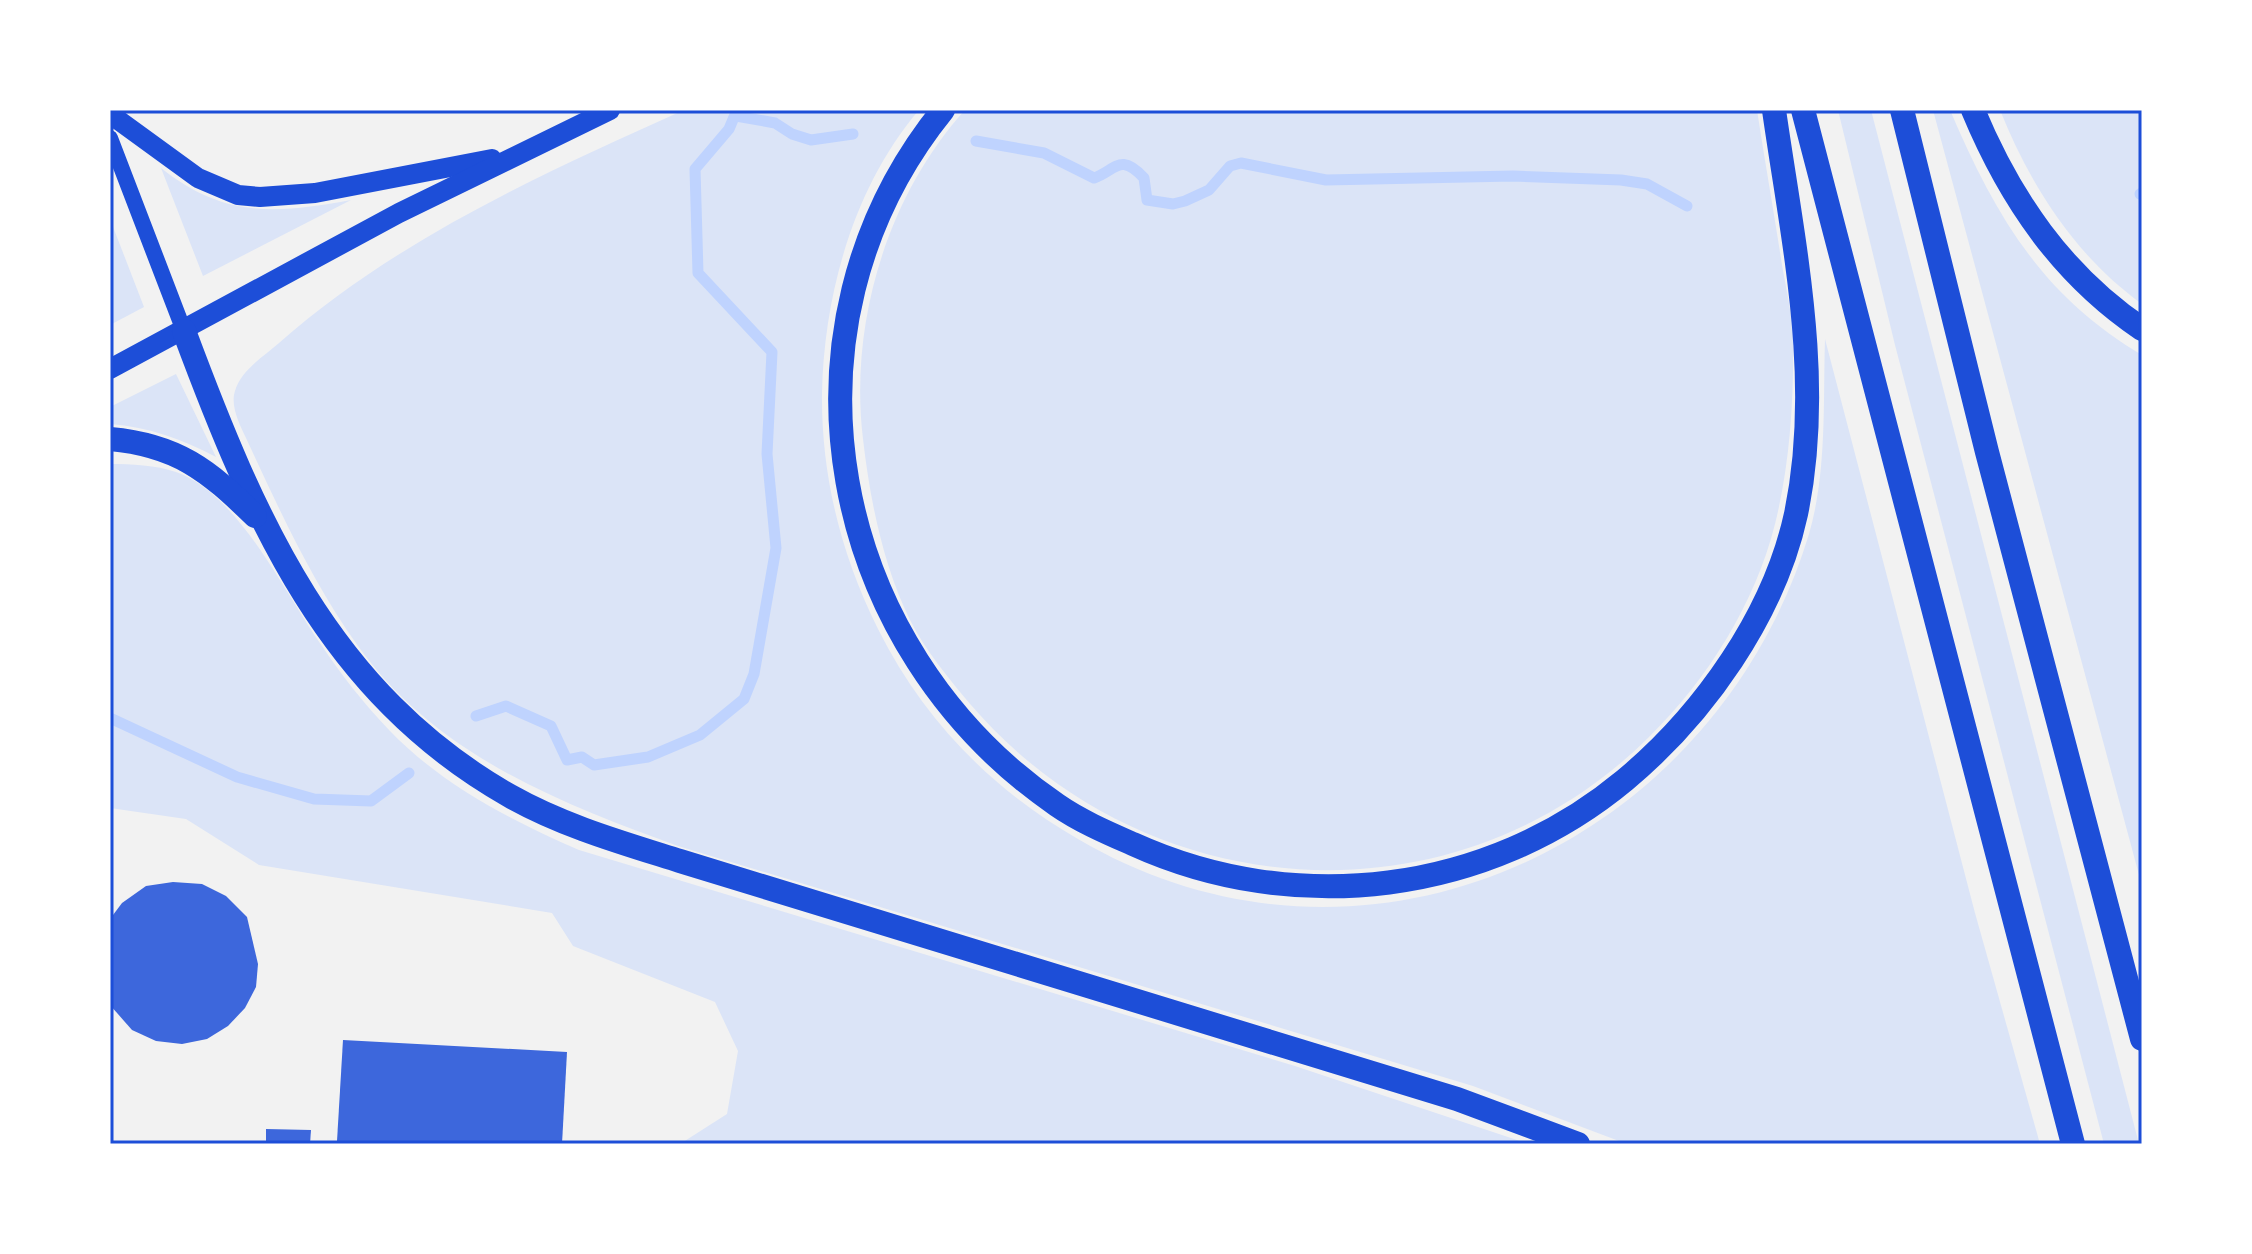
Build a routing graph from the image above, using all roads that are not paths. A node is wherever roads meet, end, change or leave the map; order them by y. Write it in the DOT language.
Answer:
graph roads {
  1 [pos="610,110"];
  2 [pos="943,110"];
  3 [pos="1774,110"];
  4 [pos="1803,110"];
  5 [pos="1902,110"];
  6 [pos="1973,110"];
  7 [pos="110,114"];
  8 [pos="110,138"];
  9 [pos="515,155"];
  10 [pos="2142,329"];
  11 [pos="184,331"];
  12 [pos="110,369"];
  13 [pos="110,439"];
  14 [pos="271,531"];
  15 [pos="2142,1039"];
  16 [pos="1578,1144"];
  17 [pos="2073,1144"];
  1 -- 9 [label="main road"];
  2 -- 3 [label="highway"];
  4 -- 17 [label="highway"];
  5 -- 15 [label="highway"];
  6 -- 10 [label="highway"];
  7 -- 9 [label="main road"];
  8 -- 11 [label="main road"];
  9 -- 11 [label="main road"];
  11 -- 12 [label="main road"];
  11 -- 14 [label="highway"];
  13 -- 14 [label="highway"];
  14 -- 16 [label="highway"];
}
